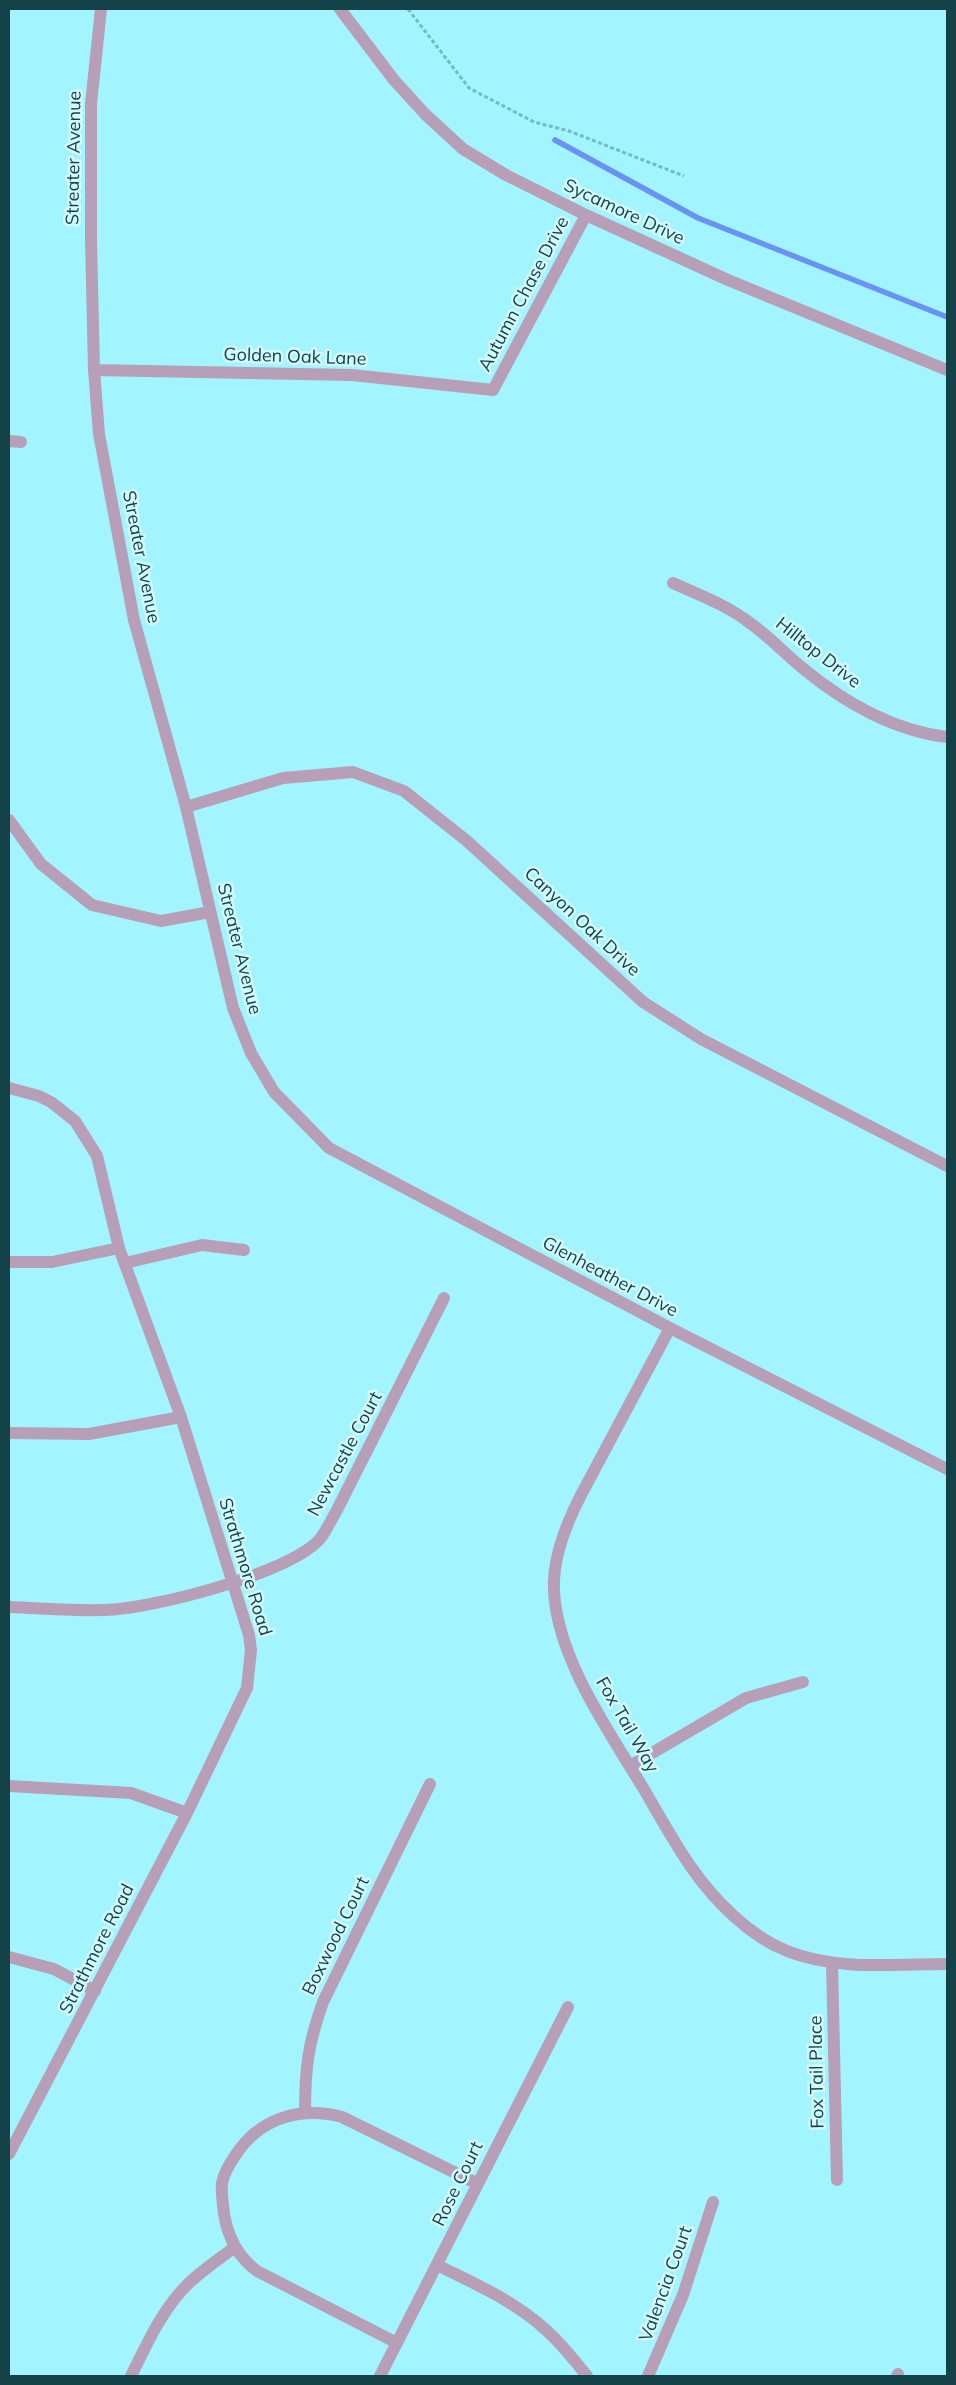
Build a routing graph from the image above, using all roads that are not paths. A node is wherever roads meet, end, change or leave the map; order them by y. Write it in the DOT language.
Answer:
graph roads {
  1 [pos="101,9"];
  2 [pos="340,9"];
  3 [pos="586,215"];
  4 [pos="94,370"];
  5 [pos="947,370"];
  6 [pos="493,390"];
  7 [pos="672,583"];
  8 [pos="947,737"];
  9 [pos="186,806"];
  10 [pos="9,820"];
  11 [pos="210,912"];
  12 [pos="9,1088"];
  13 [pos="274,1092"];
  14 [pos="947,1166"];
  15 [pos="119,1248"];
  16 [pos="244,1250"];
  17 [pos="9,1262"];
  18 [pos="124,1263"];
  19 [pos="444,1298"];
  20 [pos="670,1328"];
  21 [pos="181,1417"];
  22 [pos="9,1433"];
  23 [pos="947,1469"];
  24 [pos="232,1582"];
  25 [pos="9,1607"];
  26 [pos="803,1682"];
  27 [pos="630,1766"];
  28 [pos="430,1784"];
  29 [pos="9,1786"];
  30 [pos="187,1813"];
  31 [pos="9,1956"];
  32 [pos="832,1963"];
  33 [pos="947,1964"];
  34 [pos="96,1991"];
  35 [pos="568,2007"];
  36 [pos="305,2113"];
  37 [pos="10,2151"];
  38 [pos="837,2180"];
  39 [pos="476,2183"];
  40 [pos="713,2202"];
  41 [pos="235,2247"];
  42 [pos="437,2265"];
  43 [pos="397,2343"];
  44 [pos="131,2376"];
  45 [pos="380,2376"];
  46 [pos="588,2376"];
  47 [pos="648,2376"];
  1 -- 4 [label="street, Streater Avenue"];
  2 -- 3 [label="street, Sycamore Drive"];
  3 -- 5 [label="street, Sycamore Drive"];
  3 -- 6 [label="street, Autumn Chase Drive"];
  4 -- 6 [label="street, Golden Oak Lane"];
  4 -- 9 [label="street, Streater Avenue"];
  7 -- 8 [label="street, Hilltop Drive"];
  9 -- 11 [label="street, Streater Avenue"];
  9 -- 14 [label="street, Canyon Oak Drive"];
  10 -- 11 [label="street"];
  11 -- 13 [label="street, Streater Avenue"];
  12 -- 15 [label="street, Strathmore Road"];
  13 -- 20 [label="street, Glenheather Drive"];
  15 -- 17 [label="street"];
  15 -- 18 [label="street, Strathmore Road"];
  16 -- 18 [label="street"];
  18 -- 21 [label="street, Strathmore Road"];
  19 -- 24 [label="street, Newcastle Court"];
  20 -- 23 [label="street, Glenheather Drive"];
  20 -- 27 [label="street, Fox Tail Way"];
  21 -- 22 [label="street"];
  21 -- 24 [label="street, Strathmore Road"];
  24 -- 25 [label="street, Newcastle Court"];
  24 -- 30 [label="street, Strathmore Road"];
  26 -- 27 [label="street"];
  27 -- 32 [label="street, Fox Tail Way"];
  28 -- 36 [label="street, Boxwood Court"];
  29 -- 30 [label="street"];
  30 -- 34 [label="street, Strathmore Road"];
  31 -- 34 [label="street"];
  32 -- 33 [label="street, Fox Tail Way"];
  32 -- 38 [label="street, Fox Tail Place"];
  34 -- 37 [label="street, Strathmore Road"];
  35 -- 39 [label="street, Rose Court"];
  36 -- 39 [label="street"];
  36 -- 41 [label="street"];
  39 -- 42 [label="street, Rose Court"];
  40 -- 47 [label="street, Valencia Court"];
  41 -- 43 [label="street"];
  41 -- 44 [label="street"];
  42 -- 43 [label="street, Rose Court"];
  42 -- 46 [label="street"];
  43 -- 45 [label="street, Rose Court"];
}
